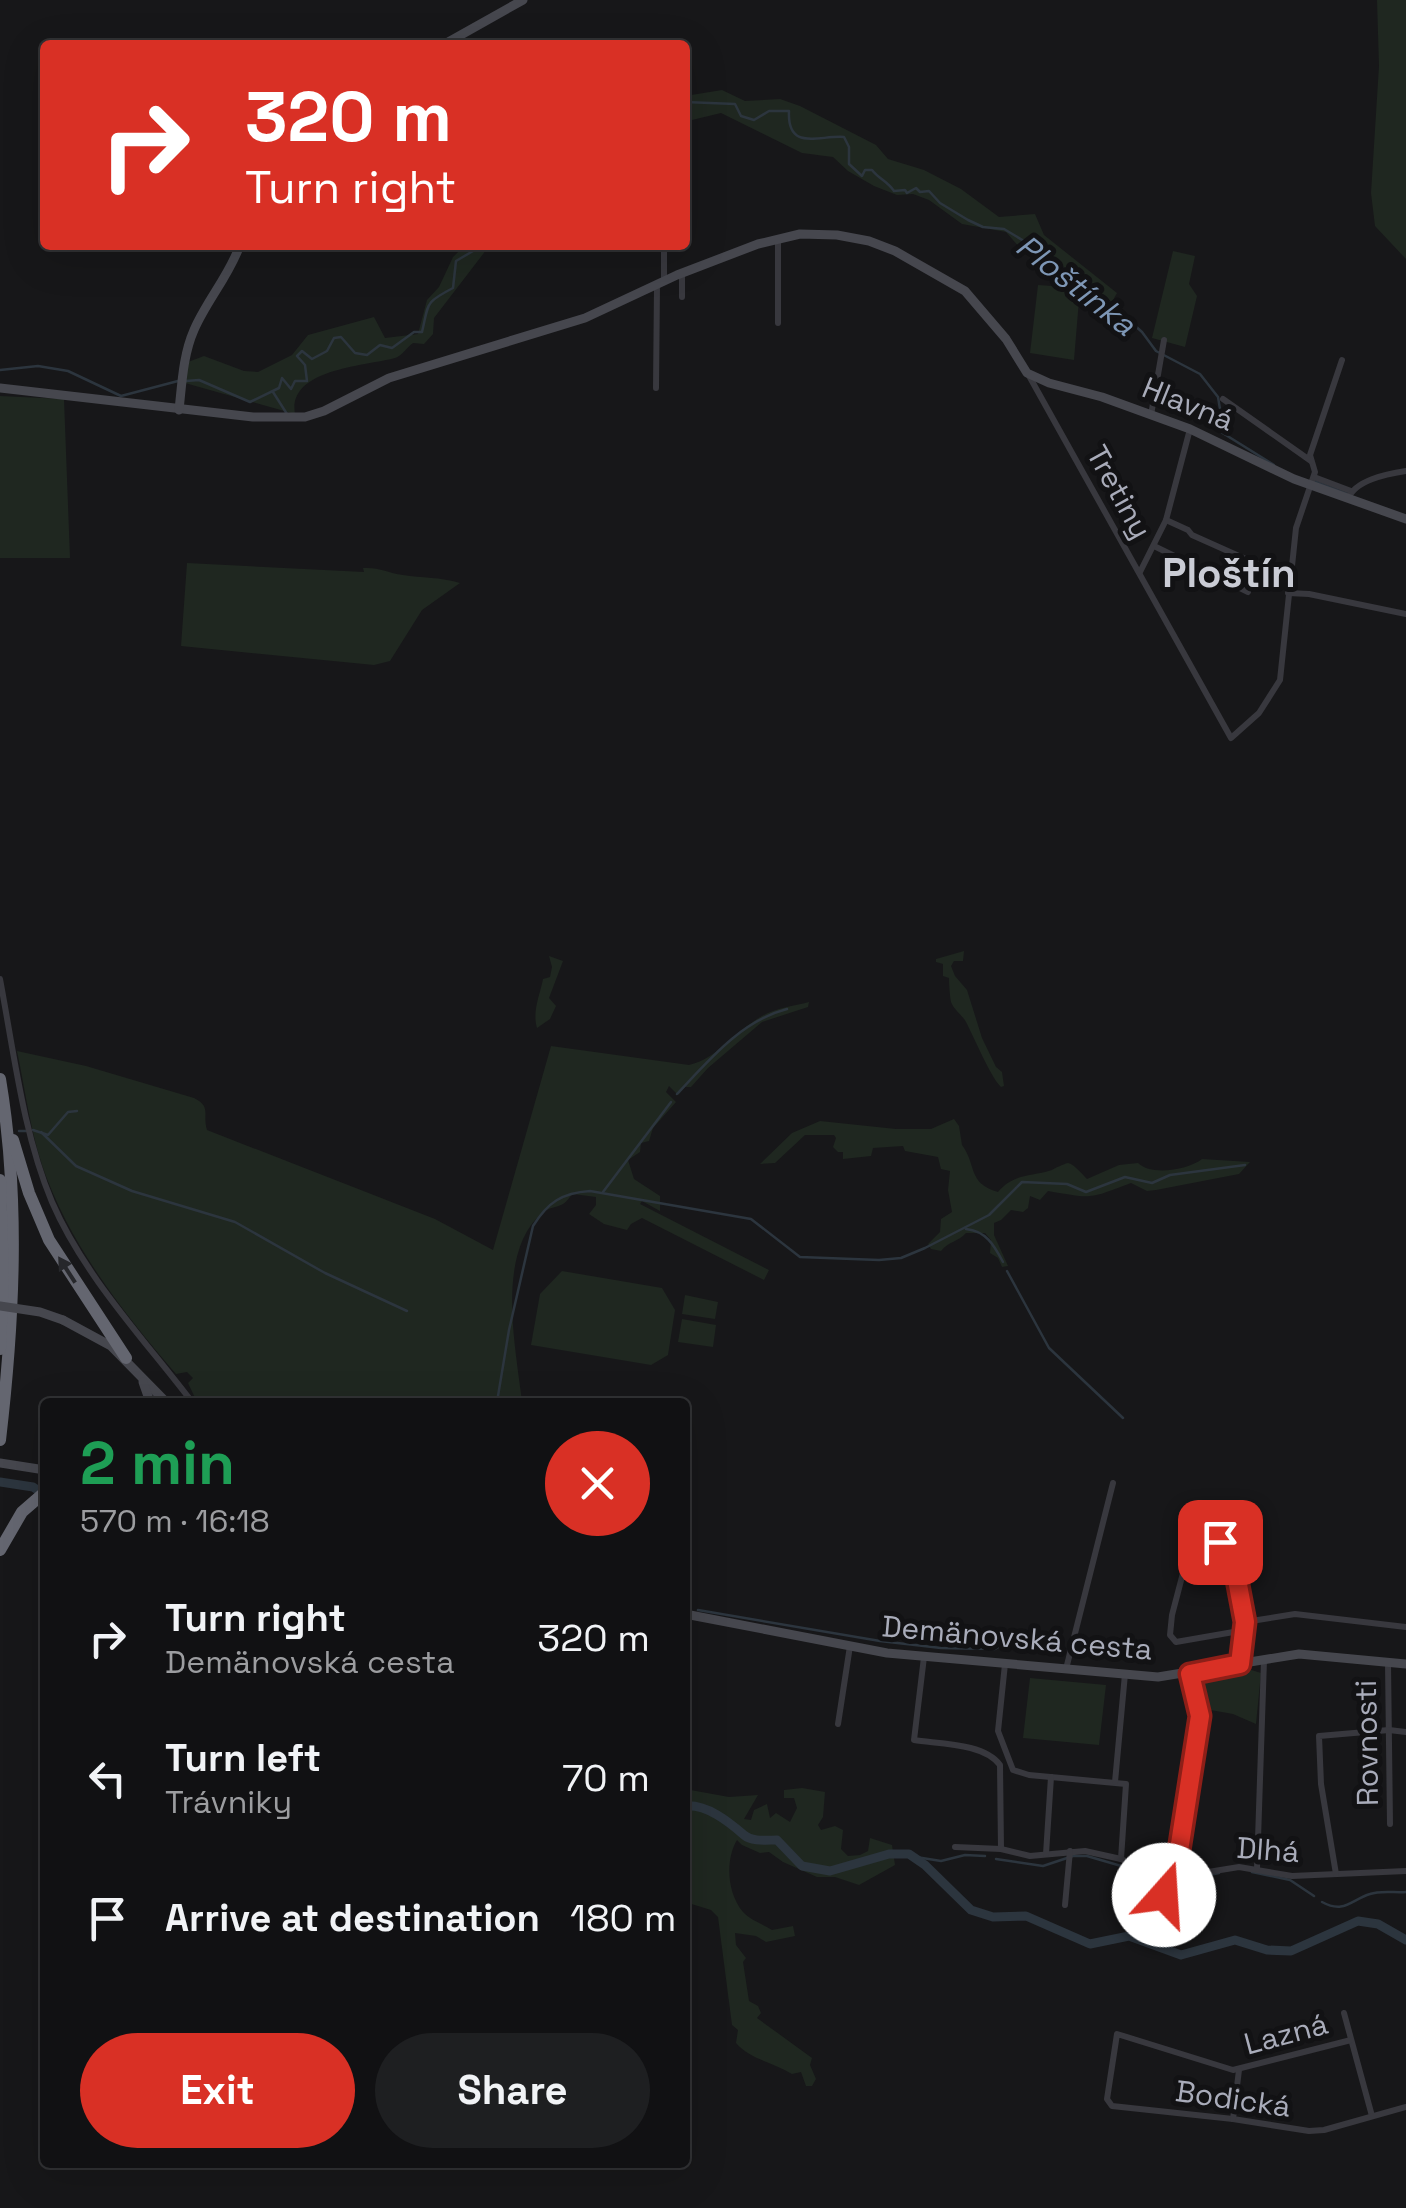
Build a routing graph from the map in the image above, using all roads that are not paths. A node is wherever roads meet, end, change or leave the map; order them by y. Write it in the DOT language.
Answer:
graph roads {
  1 [pos="523,0"];
  2 [pos="451,40"];
  3 [pos="778,239"];
  4 [pos="238,250"];
  5 [pos="663,250"];
  6 [pos="682,273"];
  7 [pos="660,284"];
  8 [pos="682,296"];
  9 [pos="778,322"];
  10 [pos="1164,340"];
  11 [pos="1342,360"];
  12 [pos="1027,373"];
  13 [pos="0,388"];
  14 [pos="656,388"];
  15 [pos="1222,399"];
  16 [pos="179,410"];
  17 [pos="1151,415"];
  18 [pos="1190,429"];
  19 [pos="1312,462"];
  20 [pos="1406,472"];
  21 [pos="1314,483"];
  22 [pos="1349,495"];
  23 [pos="1406,519"];
  24 [pos="1166,520"];
  25 [pos="1154,546"];
  26 [pos="1139,574"];
  27 [pos="1288,578"];
  28 [pos="1248,592"];
  29 [pos="1288,593"];
  30 [pos="1406,614"];
  31 [pos="0,979"];
  32 [pos="0,1079"];
  33 [pos="6,1118"];
  34 [pos="0,1180"];
  35 [pos="0,1306"];
  36 [pos="0,1349"];
  37 [pos="126,1358"];
  38 [pos="140,1375"];
  39 [pos="149,1398"];
  40 [pos="162,1398"];
  41 [pos="189,1398"];
  42 [pos="0,1440"];
  43 [pos="0,1463"];
  44 [pos="40,1469"];
  45 [pos="1113,1482"];
  46 [pos="40,1496"];
  47 [pos="1199,1512"];
  48 [pos="1194,1533"];
  49 [pos="0,1550"];
  50 [pos="690,1615"];
  51 [pos="1245,1626"];
  52 [pos="1406,1627"];
  53 [pos="850,1646"];
  54 [pos="924,1657"];
  55 [pos="1264,1659"];
  56 [pos="1388,1662"];
  57 [pos="1005,1664"];
  58 [pos="1240,1664"];
  59 [pos="1406,1664"];
  60 [pos="1066,1669"];
  61 [pos="1125,1674"];
  62 [pos="1190,1674"];
  63 [pos="838,1724"];
  64 [pos="1389,1730"];
  65 [pos="1406,1732"];
  66 [pos="1010,1764"];
  67 [pos="1000,1765"];
  68 [pos="1051,1777"];
  69 [pos="1115,1782"];
  70 [pos="1390,1824"];
  71 [pos="956,1847"];
  72 [pos="1000,1849"];
  73 [pos="1046,1854"];
  74 [pos="1069,1856"];
  75 [pos="1121,1859"];
  76 [pos="1256,1869"];
  77 [pos="1406,1871"];
  78 [pos="1336,1874"];
  79 [pos="1170,1883"];
  80 [pos="1064,1905"];
  81 [pos="1166,1920"];
  82 [pos="1344,2013"];
  83 [pos="1352,2040"];
  84 [pos="1238,2070"];
  85 [pos="1111,2105"];
  86 [pos="1404,2105"];
  87 [pos="1372,2116"];
  88 [pos="1233,2119"];
  1 -- 2 [label="street"];
  3 -- 6 [label="street"];
  3 -- 9 [label="street"];
  3 -- 12 [label="street"];
  4 -- 16 [label="street"];
  5 -- 7 [label="street"];
  6 -- 7 [label="street"];
  6 -- 8 [label="street"];
  7 -- 14 [label="street"];
  7 -- 16 [label="street"];
  10 -- 17 [label="street"];
  11 -- 19 [label="street"];
  12 -- 17 [label="street, Hlavná"];
  12 -- 26 [label="street, Tretiny"];
  13 -- 16 [label="street"];
  15 -- 19 [label="street"];
  17 -- 18 [label="street, Hlavná"];
  18 -- 21 [label="street, Hlavná"];
  18 -- 24 [label="street"];
  19 -- 21 [label="street"];
  20 -- 22 [label="street"];
  21 -- 22 [label="street, Hlavná"];
  21 -- 27 [label="street"];
  22 -- 23 [label="street, Hlavná"];
  24 -- 25 [label="street"];
  24 -- 27 [label="street"];
  25 -- 26 [label="street"];
  25 -- 28 [label="street"];
  26 -- 29 [label="street, Tretiny"];
  27 -- 29 [label="street"];
  29 -- 30 [label="street"];
  31 -- 41 [label="street"];
  32 -- 33 [label="highway"];
  37 -- 33 [label="highway, one-way"];
  33 -- 42 [label="highway"];
  34 -- 36 [label="highway"];
  35 -- 37 [label="street, bridge"];
  37 -- 38 [label="street"];
  38 -- 39 [label="street"];
  38 -- 40 [label="street"];
  43 -- 44 [label="street"];
  45 -- 60 [label="street"];
  46 -- 49 [label="highway"];
  47 -- 48 [label="street"];
  48 -- 51 [label="street"];
  48 -- 51 [label="street"];
  50 -- 53 [label="street, Demänovská cesta"];
  51 -- 52 [label="street"];
  51 -- 58 [label="street"];
  53 -- 54 [label="street, Demänovská cesta"];
  53 -- 63 [label="street"];
  54 -- 57 [label="street, Demänovská cesta"];
  54 -- 67 [label="street"];
  55 -- 56 [label="street, Demänovská cesta"];
  55 -- 58 [label="street, Demänovská cesta"];
  55 -- 76 [label="street"];
  56 -- 59 [label="street, Demänovská cesta"];
  56 -- 64 [label="street, Rovnosti"];
  57 -- 60 [label="street, Demänovská cesta"];
  57 -- 66 [label="street"];
  58 -- 62 [label="street, Demänovská cesta"];
  60 -- 61 [label="street, Demänovská cesta"];
  61 -- 62 [label="street, Demänovská cesta"];
  61 -- 69 [label="street"];
  62 -- 79 [label="street"];
  64 -- 65 [label="street"];
  64 -- 70 [label="street, Rovnosti"];
  64 -- 78 [label="street"];
  66 -- 67 [label="street"];
  66 -- 68 [label="street"];
  67 -- 72 [label="street"];
  68 -- 69 [label="street"];
  68 -- 73 [label="street"];
  69 -- 75 [label="street"];
  71 -- 72 [label="street"];
  72 -- 73 [label="street"];
  73 -- 74 [label="street"];
  74 -- 75 [label="street"];
  74 -- 80 [label="street"];
  75 -- 79 [label="street"];
  76 -- 78 [label="street, Dlhá"];
  76 -- 79 [label="street, Dlhá"];
  77 -- 78 [label="street, Dlhá"];
  79 -- 81 [label="street"];
  82 -- 83 [label="street"];
  83 -- 84 [label="street, Lazná"];
  83 -- 87 [label="street"];
  84 -- 85 [label="street, Lazná"];
  84 -- 88 [label="street"];
  85 -- 88 [label="street, Bodická"];
  86 -- 87 [label="street, Bodická"];
  87 -- 88 [label="street, Bodická"];
}
